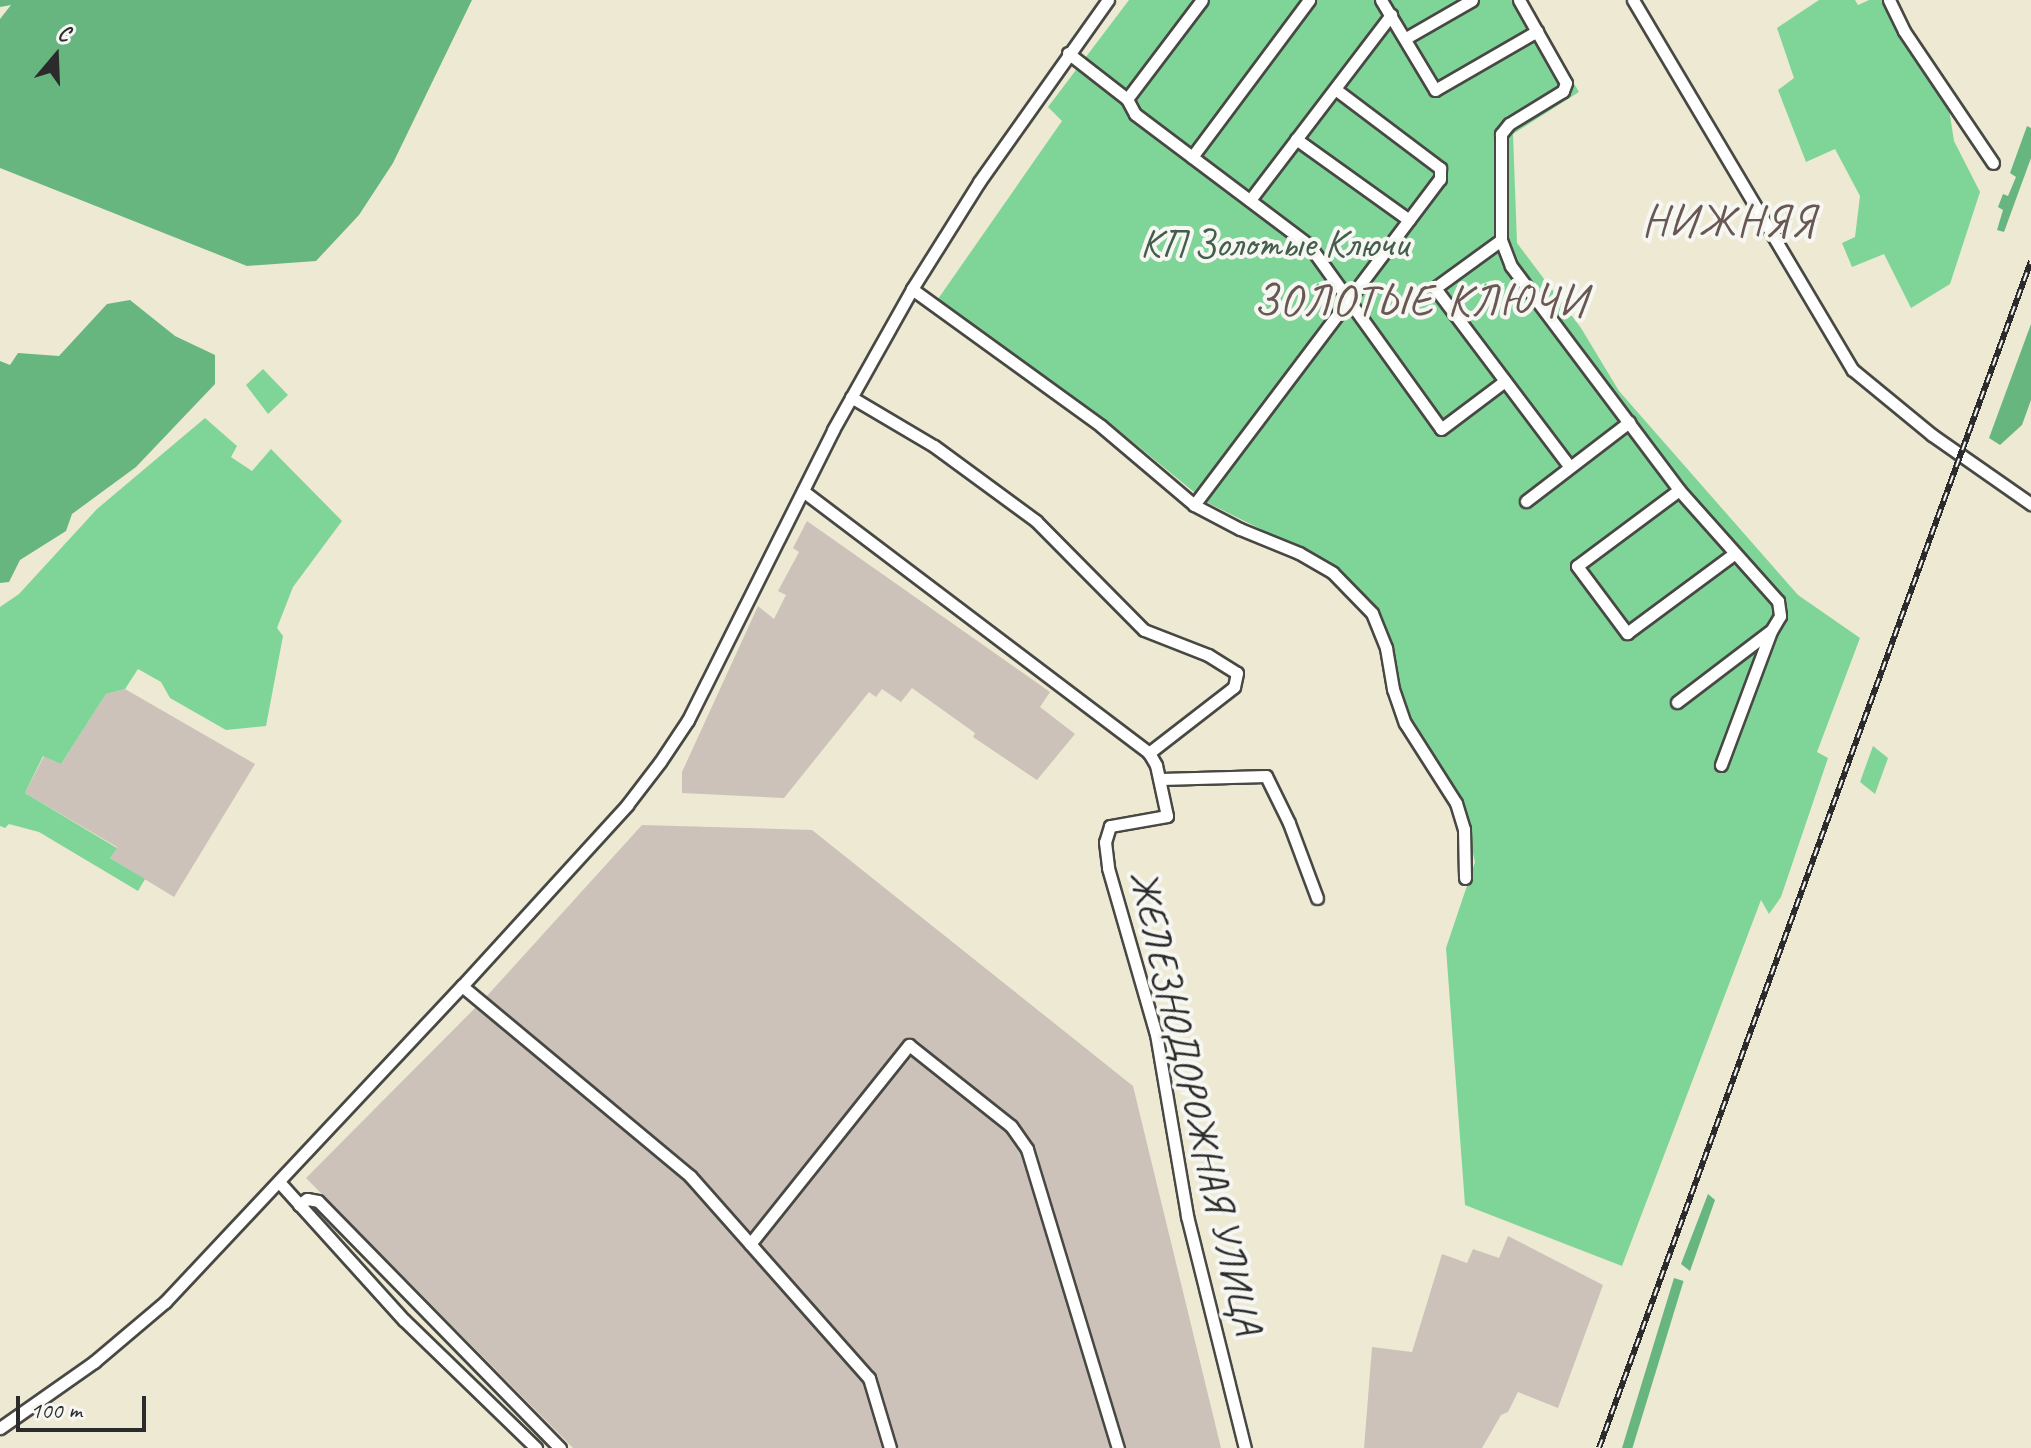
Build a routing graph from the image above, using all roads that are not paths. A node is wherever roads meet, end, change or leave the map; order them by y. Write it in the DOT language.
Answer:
graph roads {
  1 [pos="1108,0"];
  2 [pos="1202,0"];
  3 [pos="1309,0"];
  4 [pos="1381,0"];
  5 [pos="1472,0"];
  6 [pos="1519,0"];
  7 [pos="1633,0"];
  8 [pos="1889,0"];
  9 [pos="1391,15"];
  10 [pos="1537,31"];
  11 [pos="1406,38"];
  12 [pos="1068,53"];
  13 [pos="1335,89"];
  14 [pos="1127,99"];
  15 [pos="1296,139"];
  16 [pos="1192,157"];
  17 [pos="1993,163"];
  18 [pos="1250,200"];
  19 [pos="1409,220"];
  20 [pos="1501,240"];
  21 [pos="912,289"];
  22 [pos="1350,299"];
  23 [pos="1505,381"];
  24 [pos="851,397"];
  25 [pos="1629,422"];
  26 [pos="1570,467"];
  27 [pos="1679,490"];
  28 [pos="803,491"];
  29 [pos="1526,501"];
  30 [pos="2031,504"];
  31 [pos="1194,505"];
  32 [pos="1735,553"];
  33 [pos="1771,631"];
  34 [pos="1677,702"];
  35 [pos="1149,753"];
  36 [pos="1721,765"];
  37 [pos="1161,779"];
  38 [pos="1465,878"];
  39 [pos="1317,898"];
  40 [pos="462,986"];
  41 [pos="280,1183"];
  42 [pos="299,1205"];
  43 [pos="750,1244"];
  44 [pos="0,1428"];
  45 [pos="536,1448"];
  46 [pos="560,1448"];
  47 [pos="890,1448"];
  48 [pos="1118,1448"];
  49 [pos="1245,1448"];
  1 -- 12 [label="street"];
  2 -- 14 [label="street"];
  3 -- 16 [label="street"];
  4 -- 9 [label="street"];
  5 -- 11 [label="street"];
  6 -- 10 [label="street"];
  7 -- 30 [label="street"];
  8 -- 17 [label="street"];
  9 -- 11 [label="street"];
  9 -- 13 [label="street"];
  10 -- 11 [label="street"];
  10 -- 20 [label="street"];
  12 -- 14 [label="street"];
  12 -- 21 [label="street"];
  13 -- 15 [label="street"];
  13 -- 19 [label="street"];
  14 -- 16 [label="street"];
  15 -- 18 [label="street"];
  15 -- 19 [label="street"];
  16 -- 18 [label="street"];
  18 -- 22 [label="street"];
  19 -- 22 [label="street"];
  20 -- 23 [label="street"];
  20 -- 25 [label="street"];
  21 -- 24 [label="street"];
  21 -- 31 [label="street"];
  22 -- 23 [label="street"];
  22 -- 31 [label="street"];
  23 -- 26 [label="street"];
  24 -- 28 [label="street"];
  24 -- 35 [label="street"];
  25 -- 26 [label="street"];
  25 -- 27 [label="street"];
  26 -- 29 [label="street"];
  27 -- 32 [label="street"];
  27 -- 32 [label="street"];
  28 -- 35 [label="street"];
  28 -- 40 [label="street"];
  31 -- 38 [label="street"];
  32 -- 33 [label="street"];
  33 -- 34 [label="street"];
  33 -- 36 [label="street"];
  35 -- 37 [label="street"];
  37 -- 39 [label="street"];
  37 -- 49 [label="street, ЖЕЛЕЗНОДОРОЖНАЯ УЛИЦА"];
  40 -- 41 [label="street"];
  40 -- 43 [label="street"];
  41 -- 42 [label="street"];
  41 -- 44 [label="street"];
  42 -- 45 [label="street"];
  42 -- 46 [label="street"];
  43 -- 47 [label="street"];
  43 -- 48 [label="street"];
}
